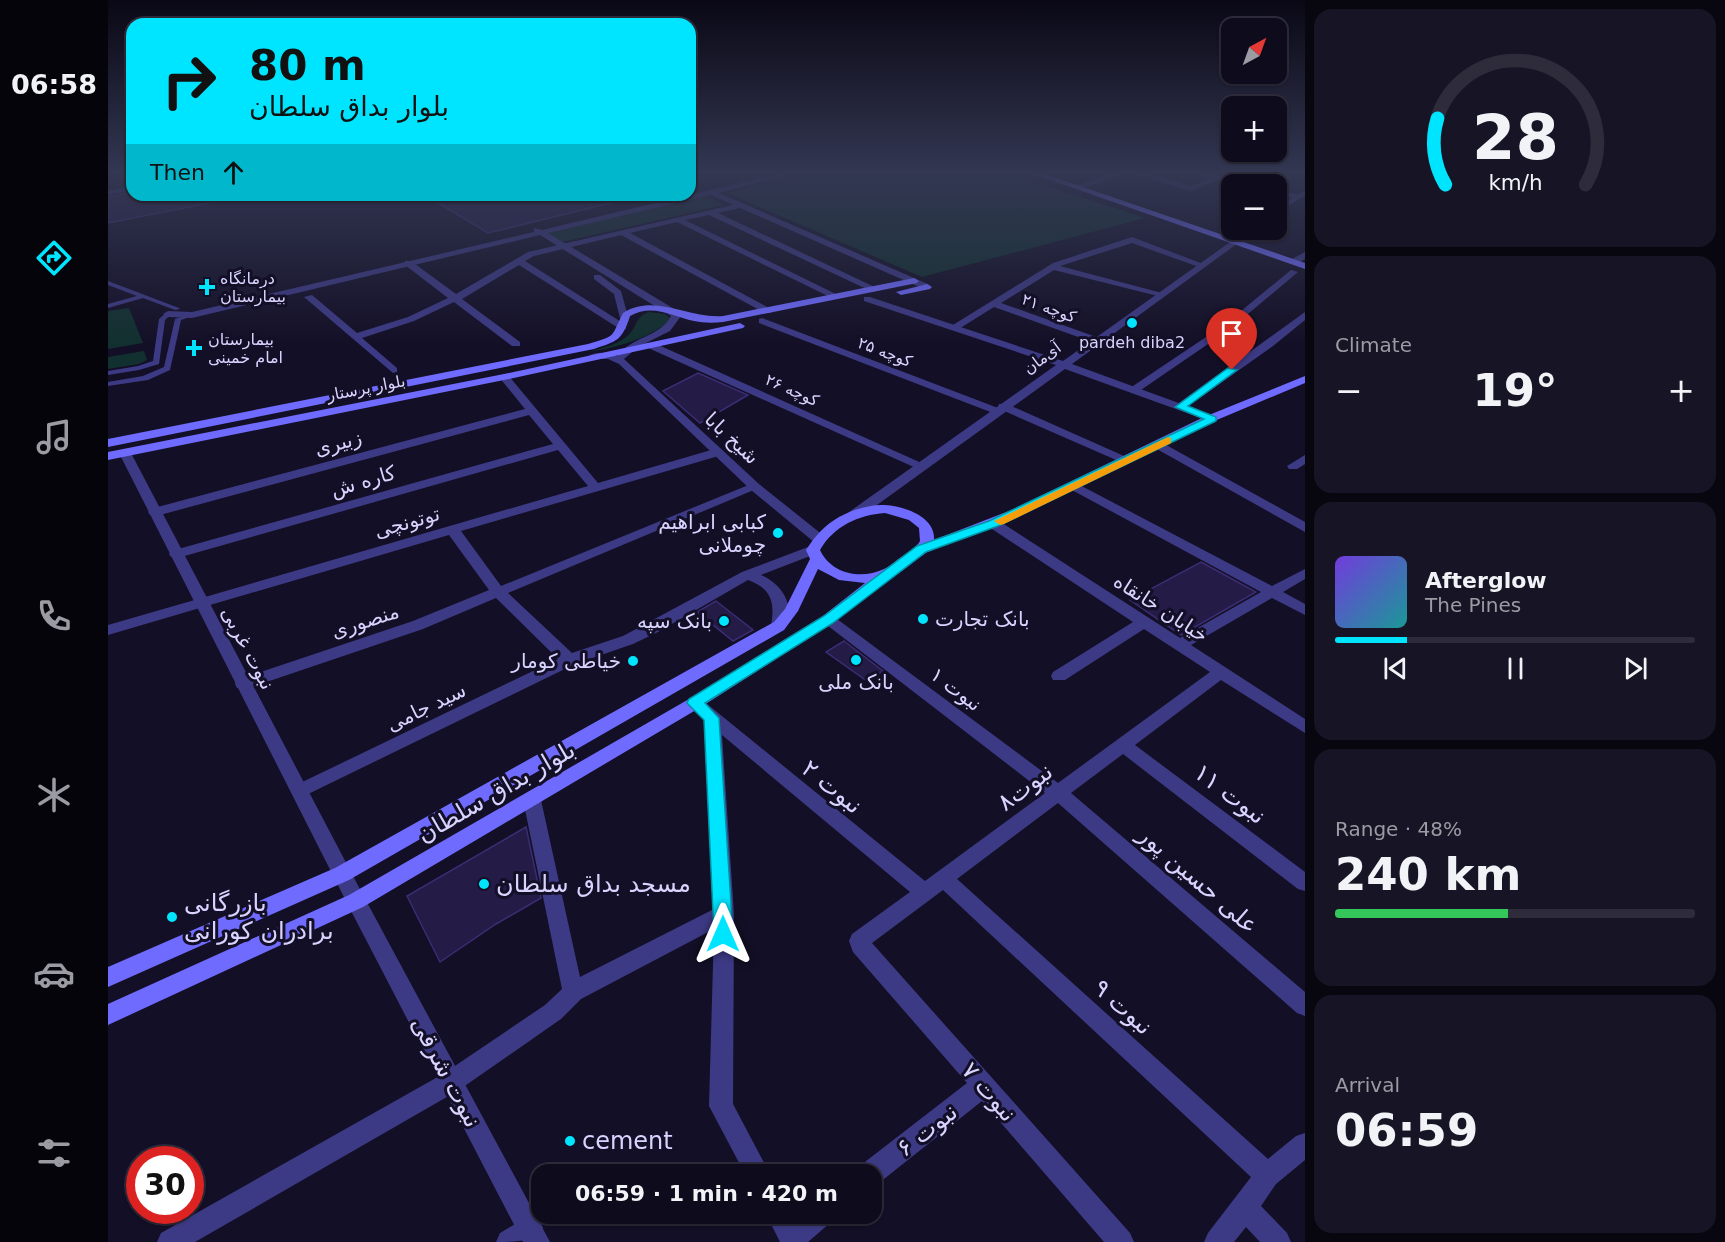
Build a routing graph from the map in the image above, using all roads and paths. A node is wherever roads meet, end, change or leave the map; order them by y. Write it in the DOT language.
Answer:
graph roads {
  1 [pos="541,229"];
  2 [pos="542,229"];
  3 [pos="635,229"];
  4 [pos="697,229"];
  5 [pos="746,229"];
  6 [pos="796,229"];
  7 [pos="1196,229"];
  8 [pos="533,231"];
  9 [pos="622,232"];
  10 [pos="1237,240"];
  11 [pos="1234,242"];
  12 [pos="556,246"];
  13 [pos="1305,255"];
  14 [pos="518,261"];
  15 [pos="1295,261"];
  16 [pos="408,263"];
  17 [pos="1202,265"];
  18 [pos="1305,265"];
  19 [pos="1052,267"];
  20 [pos="1294,272"];
  21 [pos="914,280"];
  22 [pos="108,283"];
  23 [pos="927,287"];
  24 [pos="259,289"];
  25 [pos="876,290"];
  26 [pos="857,293"];
  27 [pos="234,294"];
  28 [pos="646,295"];
  29 [pos="1160,295"];
  30 [pos="141,297"];
  31 [pos="266,297"];
  32 [pos="309,297"];
  33 [pos="837,297"];
  34 [pos="453,299"];
  35 [pos="620,299"];
  36 [pos="867,299"];
  37 [pos="992,303"];
  38 [pos="194,304"];
  39 [pos="108,306"];
  40 [pos="177,309"];
  41 [pos="673,312"];
  42 [pos="168,314"];
  43 [pos="192,315"];
  44 [pos="1305,315"];
  45 [pos="765,316"];
  46 [pos="623,323"];
  47 [pos="953,328"];
  48 [pos="355,337"];
  49 [pos="1095,340"];
  50 [pos="516,344"];
  51 [pos="650,345"];
  52 [pos="629,349"];
  53 [pos="592,357"];
  54 [pos="623,362"];
  55 [pos="1062,364"];
  56 [pos="393,370"];
  57 [pos="108,373"];
  58 [pos="504,377"];
  59 [pos="1305,379"];
  60 [pos="108,384"];
  61 [pos="1134,390"];
  62 [pos="1180,407"];
  63 [pos="1000,408"];
  64 [pos="531,411"];
  65 [pos="1213,419"];
  66 [pos="1159,445"];
  67 [pos="117,446"];
  68 [pos="561,446"];
  69 [pos="718,452"];
  70 [pos="108,456"];
  71 [pos="1305,459"];
  72 [pos="1127,460"];
  73 [pos="920,465"];
  74 [pos="1305,472"];
  75 [pos="1074,486"];
  76 [pos="595,487"];
  77 [pos="755,487"];
  78 [pos="155,512"];
  79 [pos="854,514"];
  80 [pos="994,524"];
  81 [pos="1305,528"];
  82 [pos="452,529"];
  83 [pos="921,549"];
  84 [pos="816,550"];
  85 [pos="176,554"];
  86 [pos="887,573"];
  87 [pos="1305,573"];
  88 [pos="747,575"];
  89 [pos="1273,591"];
  90 [pos="498,592"];
  91 [pos="201,602"];
  92 [pos="1305,610"];
  93 [pos="828,620"];
  94 [pos="1144,622"];
  95 [pos="779,626"];
  96 [pos="108,630"];
  97 [pos="1180,645"];
  98 [pos="569,660"];
  99 [pos="1221,672"];
  100 [pos="1059,676"];
  101 [pos="243,684"];
  102 [pos="695,703"];
  103 [pos="711,718"];
  104 [pos="1305,727"];
  105 [pos="1123,745"];
  106 [pos="300,791"];
  107 [pos="1058,793"];
  108 [pos="532,800"];
  109 [pos="342,874"];
  110 [pos="943,878"];
  111 [pos="1305,883"];
  112 [pos="924,892"];
  113 [pos="356,901"];
  114 [pos="724,915"];
  115 [pos="859,940"];
  116 [pos="108,977"];
  117 [pos="573,992"];
  118 [pos="1305,1006"];
  119 [pos="108,1015"];
  120 [pos="451,1083"];
  121 [pos="983,1085"];
  122 [pos="1305,1144"];
  123 [pos="753,1164"];
  124 [pos="882,1165"];
  125 [pos="1267,1175"];
  126 [pos="1245,1208"];
  127 [pos="785,1224"];
  128 [pos="810,1224"];
  129 [pos="526,1237"];
  130 [pos="793,1239"];
  131 [pos="170,1242"];
  132 [pos="1122,1242"];
  133 [pos="1216,1242"];
  134 [pos="1278,1242"];
  1 -- 8 [label="street"];
  2 -- 8 [label="street"];
  3 -- 9 [label="street"];
  4 -- 33 [label="street"];
  5 -- 25 [label="street"];
  6 -- 21 [label="street"];
  7 -- 11 [label="main road"];
  8 -- 12 [label="street"];
  8 -- 16 [label="street"];
  8 -- 24 [label="street"];
  9 -- 12 [label="street"];
  9 -- 45 [label="street, کوچه ۲۵"];
  10 -- 11 [label="street, آی‌مان"];
  11 -- 15 [label="main road"];
  11 -- 17 [label="street, آی‌مان"];
  11 -- 18 [label="main road"];
  12 -- 14 [label="street"];
  12 -- 28 [label="street"];
  12 -- 35 [label="street"];
  13 -- 15 [label="street"];
  14 -- 34 [label="street"];
  14 -- 46 [label="street"];
  15 -- 18 [label="main road"];
  16 -- 31 [label="street"];
  16 -- 34 [label="street"];
  17 -- 19 [label="street"];
  17 -- 29 [label="street, آی‌مان"];
  19 -- 29 [label="street"];
  19 -- 37 [label="street"];
  20 -- 61 [label="street"];
  21 -- 23 [label="street"];
  21 -- 25 [label="main road"];
  22 -- 30 [label="lane"];
  23 -- 36 [label="main road"];
  24 -- 27 [label="street"];
  24 -- 31 [label="street"];
  25 -- 26 [label="main road"];
  26 -- 33 [label="main road"];
  26 -- 36 [label="main road"];
  28 -- 35 [label="street"];
  28 -- 41 [label="street"];
  29 -- 49 [label="street, آی‌مان"];
  30 -- 39 [label="lane"];
  30 -- 40 [label="lane"];
  31 -- 43 [label="street"];
  32 -- 48 [label="street"];
  33 -- 45 [label="main road"];
  34 -- 48 [label="street"];
  34 -- 50 [label="street"];
  35 -- 46 [label="street"];
  36 -- 45 [label="main road"];
  36 -- 47 [label="street"];
  37 -- 47 [label="street"];
  37 -- 49 [label="street, کوچه ۲۱"];
  38 -- 40 [label="street"];
  40 -- 42 [label="street"];
  41 -- 45 [label="main road"];
  41 -- 46 [label="main road"];
  41 -- 52 [label="street"];
  42 -- 43 [label="street"];
  42 -- 57 [label="lane"];
  43 -- 60 [label="lane"];
  44 -- 62 [label="street"];
  45 -- 51 [label="main road, بلوار پرستار"];
  45 -- 63 [label="street, کوچه ۲۵"];
  46 -- 67 [label="main road"];
  47 -- 55 [label="street"];
  48 -- 56 [label="street"];
  49 -- 55 [label="street, آی‌مان"];
  51 -- 52 [label="main road, بلوار پرستار"];
  51 -- 73 [label="street, کوچه ۲۶"];
  52 -- 53 [label="main road, بلوار پرستار"];
  52 -- 54 [label="street"];
  53 -- 54 [label="street"];
  53 -- 58 [label="main road, بلوار پرستار"];
  54 -- 69 [label="street, شیخ بابا"];
  55 -- 61 [label="street"];
  55 -- 63 [label="street, آی‌مان"];
  58 -- 64 [label="street"];
  58 -- 67 [label="main road, بلوار پرستار"];
  59 -- 65 [label="main road, بلوار بداق سلطان"];
  61 -- 62 [label="street"];
  62 -- 65 [label="street"];
  63 -- 72 [label="street, کوچه ۲۵"];
  63 -- 73 [label="street, آی‌مان"];
  64 -- 68 [label="street"];
  64 -- 78 [label="street, زبیری"];
  65 -- 66 [label="main road, بلوار بداق سلطان"];
  66 -- 72 [label="main road, بلوار بداق سلطان"];
  66 -- 81 [label="street"];
  67 -- 70 [label="main road, بلوار پرستار"];
  67 -- 78 [label="street, نبوت غربی"];
  68 -- 76 [label="street"];
  68 -- 85 [label="street, کاره ش"];
  69 -- 76 [label="street, توتونچی"];
  69 -- 77 [label="street, شیخ بابا"];
  71 -- 74 [label="street"];
  72 -- 75 [label="main road, بلوار بداق سلطان"];
  73 -- 79 [label="street, آی‌مان"];
  75 -- 80 [label="main road, بلوار بداق سلطان"];
  75 -- 89 [label="street"];
  76 -- 82 [label="street, توتونچی"];
  77 -- 84 [label="street, شیخ بابا"];
  77 -- 90 [label="street, منصوری"];
  78 -- 85 [label="street, نبوت غربی"];
  79 -- 83 [label="main road"];
  79 -- 84 [label="main road"];
  80 -- 83 [label="main road, بلوار بداق سلطان"];
  80 -- 94 [label="street, خیابان خانقاه"];
  82 -- 90 [label="street"];
  82 -- 91 [label="street, توتونچی"];
  83 -- 86 [label="main road, بلوار بداق سلطان"];
  84 -- 86 [label="main road"];
  84 -- 88 [label="street, سید جامی"];
  84 -- 95 [label="main road"];
  85 -- 91 [label="street, نبوت غربی"];
  86 -- 93 [label="main road, بلوار بداق سلطان"];
  87 -- 89 [label="street"];
  88 -- 95 [label="street"];
  88 -- 98 [label="street, سید جامی"];
  89 -- 92 [label="street"];
  89 -- 97 [label="street"];
  90 -- 98 [label="street"];
  90 -- 101 [label="street, منصوری"];
  91 -- 96 [label="street, توتونچی"];
  91 -- 101 [label="street, نبوت غربی"];
  93 -- 102 [label="main road, بلوار بداق سلطان"];
  93 -- 107 [label="street, نبوت ۱"];
  94 -- 97 [label="street, خیابان خانقاه"];
  94 -- 100 [label="street"];
  95 -- 109 [label="main road"];
  97 -- 99 [label="street, خیابان خانقاه"];
  98 -- 106 [label="street, سید جامی"];
  99 -- 104 [label="street, خیابان خانقاه"];
  99 -- 105 [label="street, نبوت۸"];
  101 -- 106 [label="street, نبوت غربی"];
  102 -- 103 [label="street, نبوت ۲"];
  102 -- 108 [label="main road, بلوار بداق سلطان"];
  103 -- 112 [label="street, نبوت ۲"];
  103 -- 114 [label="street"];
  105 -- 107 [label="street, نبوت۸"];
  105 -- 111 [label="street, نبوت ۱۱"];
  106 -- 109 [label="street, نبوت غربی"];
  107 -- 110 [label="street, نبوت۸"];
  107 -- 118 [label="street, علی حسین پور"];
  108 -- 113 [label="main road, بلوار بداق سلطان"];
  108 -- 117 [label="street"];
  109 -- 113 [label="street, نبوت شرقی"];
  109 -- 116 [label="main road"];
  110 -- 112 [label="street, نبوت۸"];
  110 -- 125 [label="street, نبوت ۹"];
  112 -- 115 [label="street, نبوت۸"];
  113 -- 119 [label="main road, بلوار بداق سلطان"];
  113 -- 120 [label="street, نبوت شرقی"];
  114 -- 117 [label="street"];
  114 -- 123 [label="street"];
  115 -- 121 [label="street, نبوت ۷"];
  117 -- 120 [label="street"];
  120 -- 129 [label="street, نبوت شرقی"];
  120 -- 131 [label="street"];
  121 -- 124 [label="street, نبوت ۶"];
  121 -- 132 [label="street, نبوت ۷"];
  122 -- 125 [label="street"];
  125 -- 126 [label="street"];
  126 -- 133 [label="street"];
  126 -- 134 [label="street"];
  127 -- 130 [label="street"];
  128 -- 130 [label="street"];
}
